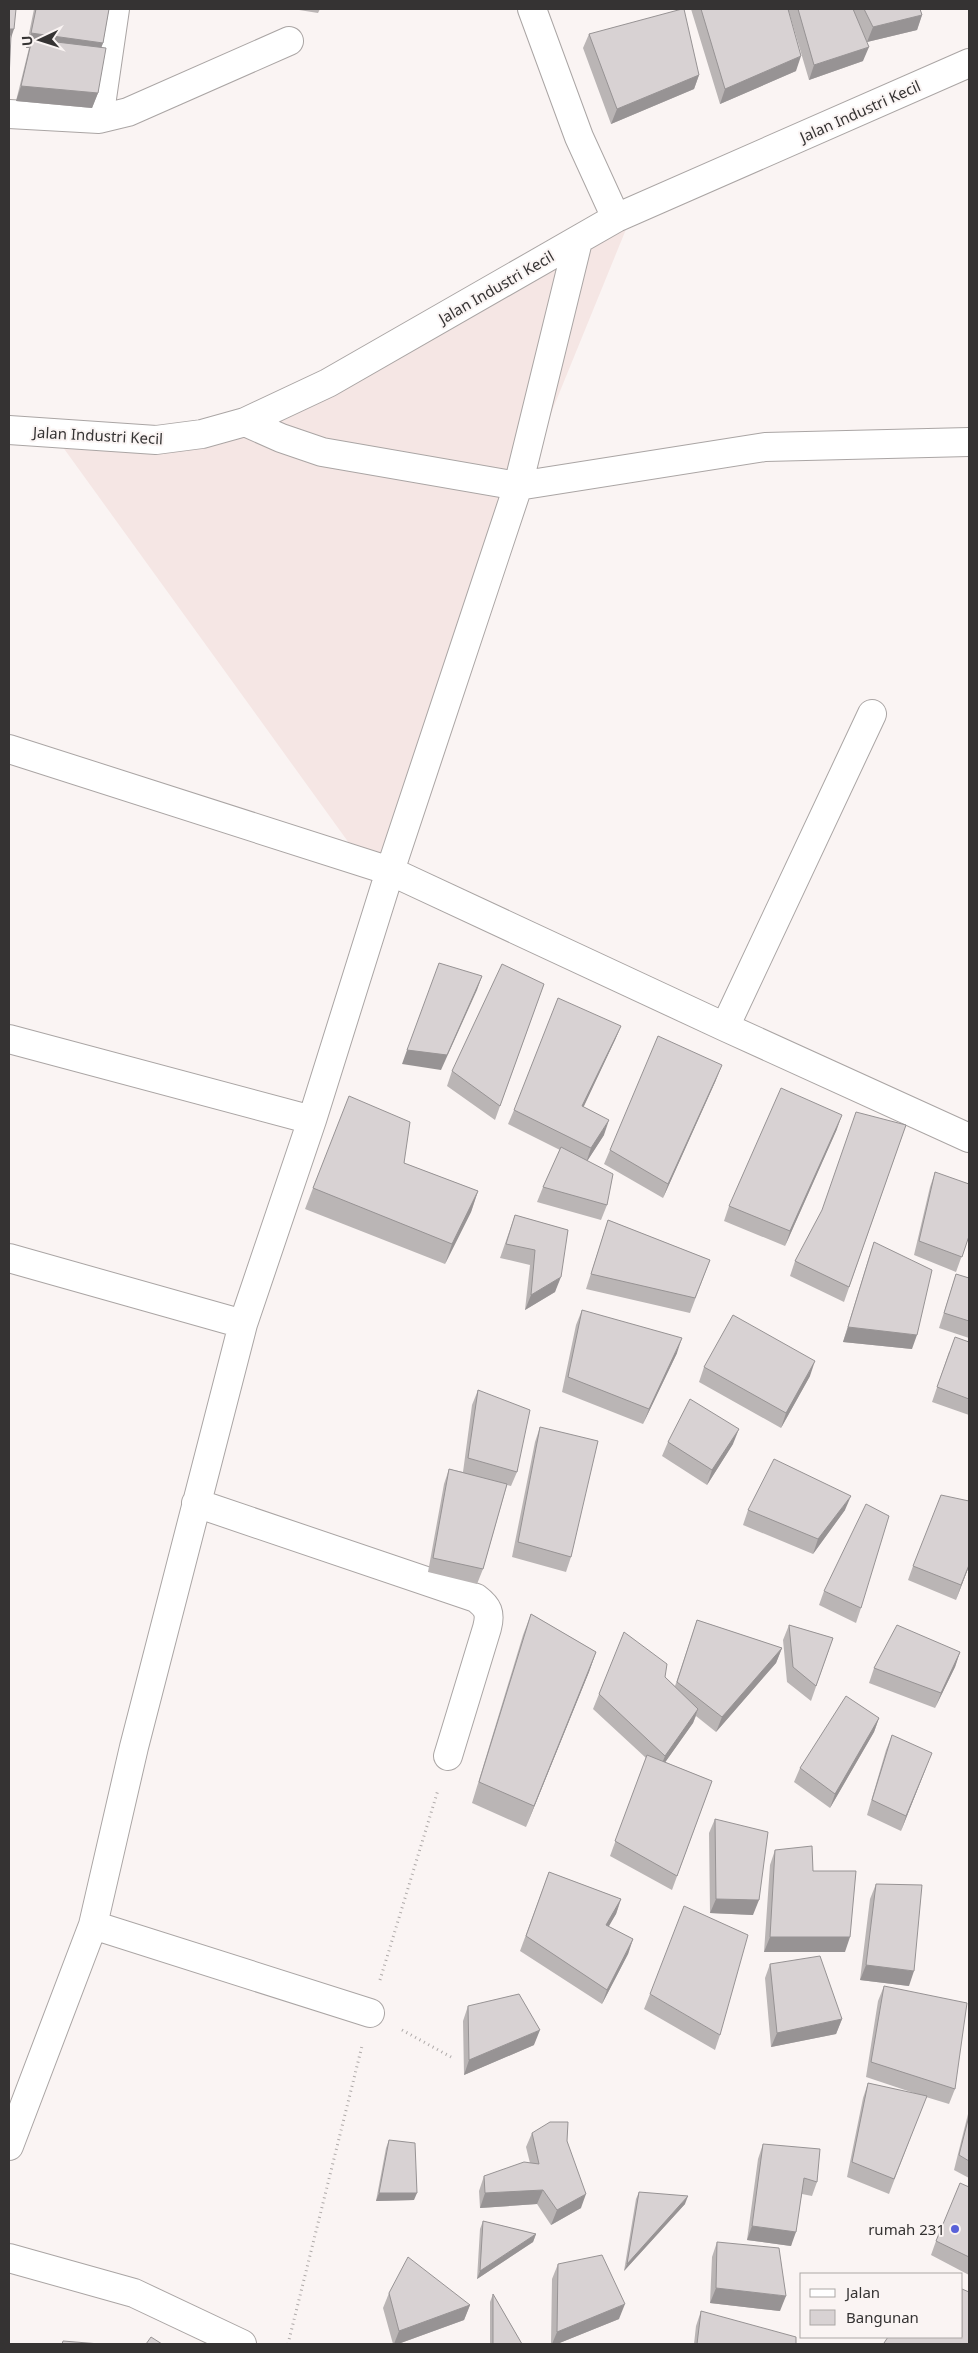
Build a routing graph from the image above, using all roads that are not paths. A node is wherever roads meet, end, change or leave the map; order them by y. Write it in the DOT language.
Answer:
graph roads {
  1 [pos="115,9"];
  2 [pos="532,9"];
  3 [pos="289,41"];
  4 [pos="969,63"];
  5 [pos="9,114"];
  6 [pos="99,119"];
  7 [pos="616,218"];
  8 [pos="578,241"];
  9 [pos="245,422"];
  10 [pos="10,435"];
  11 [pos="969,442"];
  12 [pos="518,486"];
  13 [pos="872,714"];
  14 [pos="9,749"];
  15 [pos="390,870"];
  16 [pos="725,1027"];
  17 [pos="9,1039"];
  18 [pos="312,1120"];
  19 [pos="969,1138"];
  20 [pos="9,1258"];
  21 [pos="243,1324"];
  22 [pos="196,1503"];
  23 [pos="448,1756"];
  24 [pos="93,1924"];
  25 [pos="370,2013"];
  26 [pos="9,2146"];
  27 [pos="9,2258"];
  28 [pos="242,2344"];
  1 -- 6 [label="street"];
  2 -- 7 [label="street"];
  3 -- 6 [label="street"];
  4 -- 7 [label="street, Jalan Industri Kecil"];
  5 -- 6 [label="street"];
  7 -- 8 [label="street, Jalan Industri Kecil"];
  8 -- 9 [label="street, Jalan Industri Kecil"];
  8 -- 12 [label="street"];
  9 -- 10 [label="street, Jalan Industri Kecil"];
  9 -- 12 [label="street"];
  11 -- 12 [label="street"];
  12 -- 15 [label="street"];
  13 -- 16 [label="street"];
  14 -- 15 [label="street"];
  15 -- 16 [label="street"];
  15 -- 18 [label="street"];
  16 -- 19 [label="street"];
  17 -- 18 [label="street"];
  18 -- 21 [label="street"];
  20 -- 21 [label="street"];
  21 -- 22 [label="street"];
  22 -- 23 [label="street"];
  22 -- 24 [label="street"];
  24 -- 25 [label="street"];
  24 -- 26 [label="street"];
  27 -- 28 [label="street"];
}
